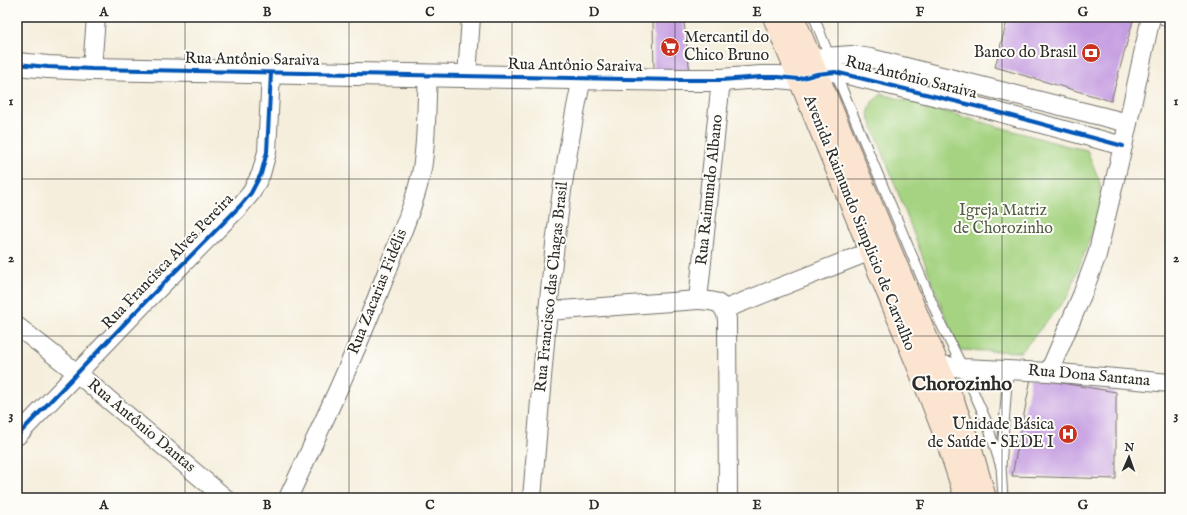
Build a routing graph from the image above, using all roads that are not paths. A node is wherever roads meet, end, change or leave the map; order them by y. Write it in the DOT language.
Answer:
graph roads {
  1 [pos="96,17"];
  2 [pos="471,17"];
  3 [pos="774,17"];
  4 [pos="793,17"];
  5 [pos="814,17"];
  6 [pos="1151,17"];
  7 [pos="1168,17"];
  8 [pos="1170,19"];
  9 [pos="17,64"];
  10 [pos="92,69"];
  11 [pos="809,69"];
  12 [pos="271,73"];
  13 [pos="428,75"];
  14 [pos="466,76"];
  15 [pos="582,78"];
  16 [pos="721,80"];
  17 [pos="991,87"];
  18 [pos="983,108"];
  19 [pos="1128,122"];
  20 [pos="1123,146"];
  21 [pos="871,251"];
  22 [pos="698,300"];
  23 [pos="723,306"];
  24 [pos="548,311"];
  25 [pos="941,324"];
  26 [pos="17,326"];
  27 [pos="933,352"];
  28 [pos="963,368"];
  29 [pos="1008,369"];
  30 [pos="77,372"];
  31 [pos="1049,372"];
  32 [pos="1170,383"];
  33 [pos="17,436"];
  34 [pos="1001,467"];
  35 [pos="225,498"];
  36 [pos="288,498"];
  37 [pos="532,498"];
  38 [pos="728,498"];
  39 [pos="966,498"];
  40 [pos="984,498"];
  41 [pos="1003,498"];
  1 -- 10 [label="street"];
  2 -- 14 [label="street"];
  3 -- 11 [label="main road, Avenida Raimundo Simplicio de Carvalho"];
  4 -- 11 [label="main road, Avenida Raimundo Simplicio de Carvalho"];
  5 -- 11 [label="lane"];
  6 -- 19 [label="street"];
  7 -- 8 [label="street"];
  9 -- 10 [label="street, Rua Antônio Saraiva"];
  10 -- 12 [label="street, Rua Antônio Saraiva"];
  11 -- 16 [label="street, Rua Antônio Saraiva"];
  11 -- 17 [label="street, Rua Antônio Saraiva"];
  11 -- 18 [label="street, Rua Antônio Saraiva"];
  11 -- 21 [label="main road, Avenida Raimundo Simplicio de Carvalho"];
  11 -- 25 [label="lane"];
  11 -- 27 [label="main road, Avenida Raimundo Simplicio de Carvalho"];
  12 -- 13 [label="street, Rua Antônio Saraiva"];
  12 -- 30 [label="street, Rua Francisca Alves Pereira"];
  13 -- 14 [label="street, Rua Antônio Saraiva"];
  13 -- 36 [label="street, Rua Zacarias Fidélis"];
  14 -- 15 [label="street, Rua Antônio Saraiva"];
  15 -- 16 [label="street, Rua Antônio Saraiva"];
  15 -- 24 [label="street, Rua Francisco das Chagas Brasil"];
  16 -- 22 [label="street, Rua Raimundo Albano"];
  17 -- 18 [label="street"];
  17 -- 19 [label="street, Rua Antônio Saraiva"];
  18 -- 20 [label="street, Rua Antônio Saraiva"];
  19 -- 20 [label="street"];
  20 -- 31 [label="street"];
  21 -- 23 [label="street"];
  21 -- 27 [label="main road, Avenida Raimundo Simplicio de Carvalho"];
  22 -- 23 [label="street"];
  22 -- 24 [label="street"];
  23 -- 38 [label="street"];
  24 -- 37 [label="street, Rua Francisco das Chagas Brasil"];
  25 -- 27 [label="lane"];
  25 -- 28 [label="lane"];
  26 -- 30 [label="street, Rua Antônio Dantas"];
  27 -- 28 [label="street, Rua Dona Santana"];
  27 -- 39 [label="main road, Avenida Raimundo Simplicio de Carvalho"];
  27 -- 40 [label="main road, Avenida Raimundo Simplicio de Carvalho"];
  28 -- 29 [label="street, Rua Dona Santana"];
  28 -- 34 [label="lane"];
  29 -- 31 [label="street, Rua Dona Santana"];
  29 -- 34 [label="lane"];
  30 -- 33 [label="street, Rua Francisca Alves Pereira"];
  30 -- 35 [label="street, Rua Antônio Dantas"];
  31 -- 32 [label="street, Rua Dona Santana"];
  34 -- 41 [label="lane"];
}
